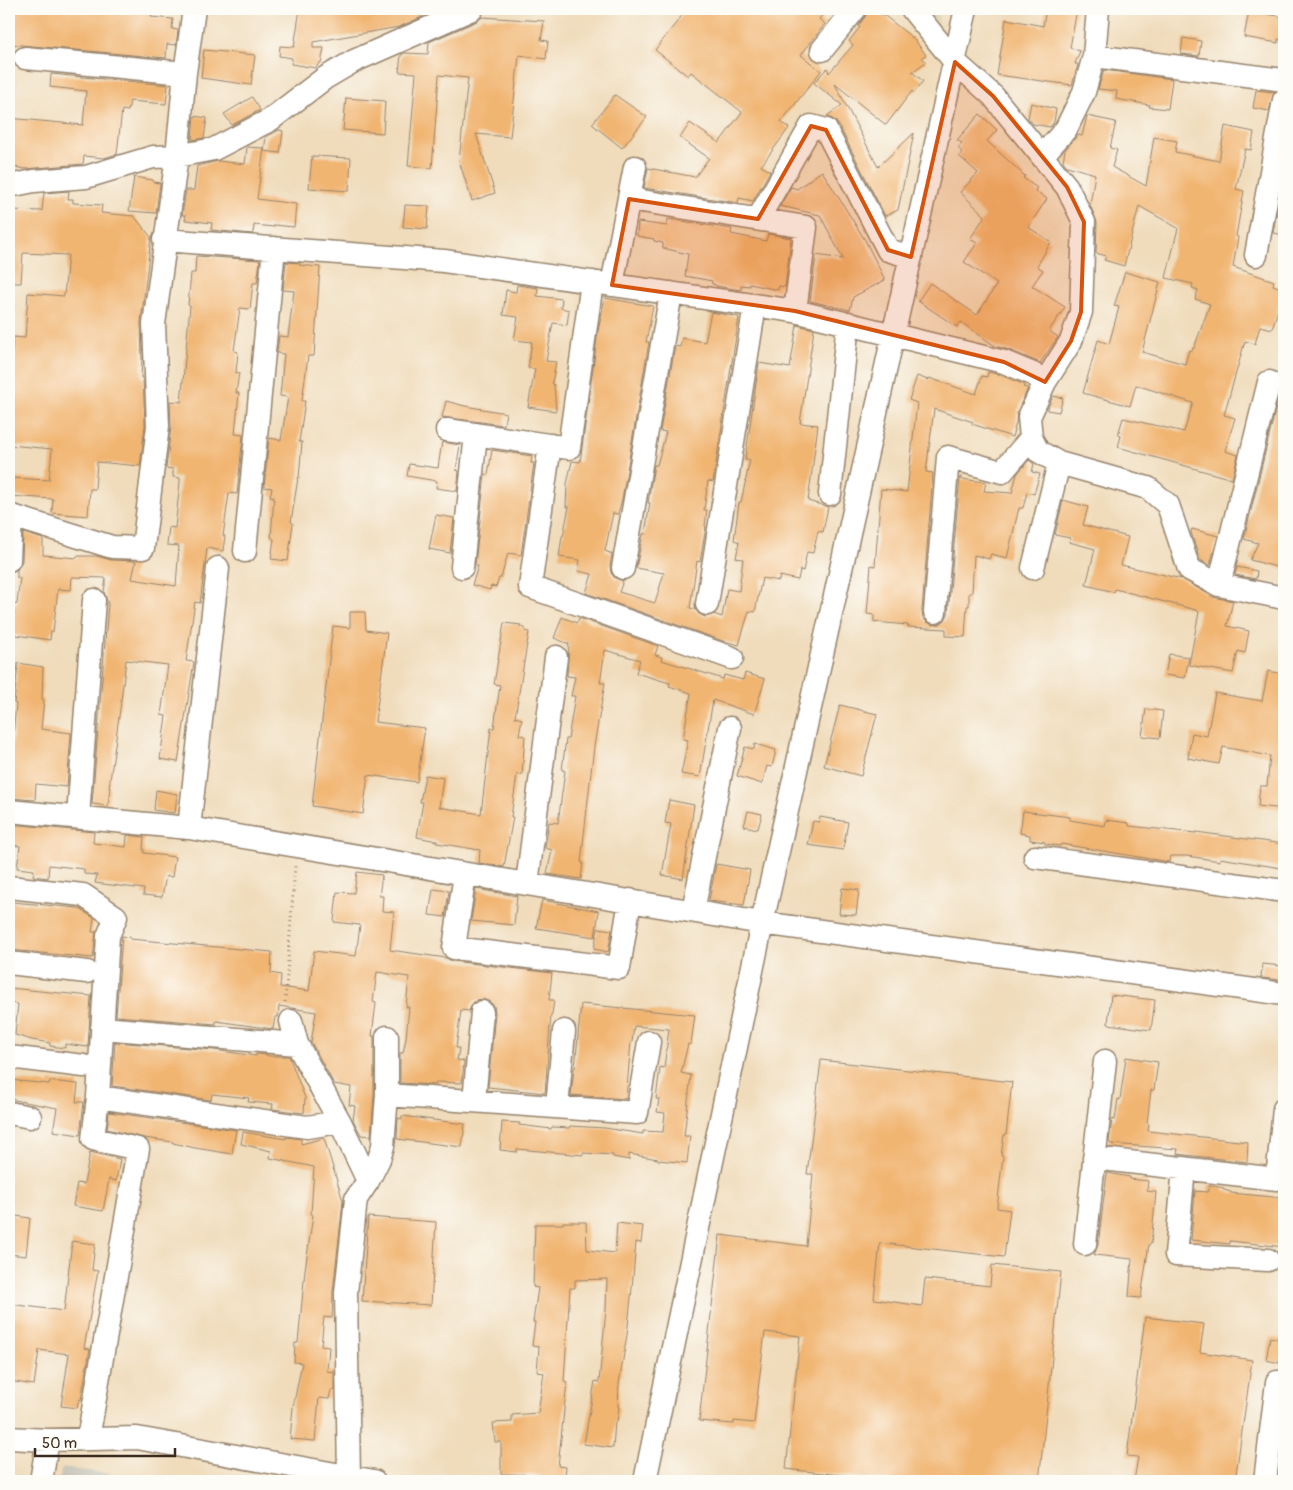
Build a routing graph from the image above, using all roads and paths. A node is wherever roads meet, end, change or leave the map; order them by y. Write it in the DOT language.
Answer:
graph roads {
  1 [pos="194,9"];
  2 [pos="472,9"];
  3 [pos="855,9"];
  4 [pos="912,9"];
  5 [pos="966,9"];
  6 [pos="1098,9"];
  7 [pos="822,50"];
  8 [pos="1094,56"];
  9 [pos="25,58"];
  10 [pos="955,62"];
  11 [pos="185,73"];
  12 [pos="1284,80"];
  13 [pos="1284,100"];
  14 [pos="1281,132"];
  15 [pos="177,156"];
  16 [pos="1042,156"];
  17 [pos="635,167"];
  18 [pos="9,186"];
  19 [pos="629,199"];
  20 [pos="758,218"];
  21 [pos="164,240"];
  22 [pos="274,248"];
  23 [pos="1256,255"];
  24 [pos="911,257"];
  25 [pos="602,283"];
  26 [pos="670,293"];
  27 [pos="755,305"];
  28 [pos="795,311"];
  29 [pos="848,323"];
  30 [pos="894,334"];
  31 [pos="1045,382"];
  32 [pos="1268,382"];
  33 [pos="447,430"];
  34 [pos="476,434"];
  35 [pos="1031,438"];
  36 [pos="550,445"];
  37 [pos="1059,463"];
  38 [pos="830,494"];
  39 [pos="10,515"];
  40 [pos="245,551"];
  41 [pos="9,560"];
  42 [pos="462,567"];
  43 [pos="218,568"];
  44 [pos="622,568"];
  45 [pos="1033,568"];
  46 [pos="1219,585"];
  47 [pos="1284,598"];
  48 [pos="94,600"];
  49 [pos="707,604"];
  50 [pos="934,612"];
  51 [pos="556,657"];
  52 [pos="732,658"];
  53 [pos="730,728"];
  54 [pos="9,811"];
  55 [pos="78,817"];
  56 [pos="189,828"];
  57 [pos="297,846"];
  58 [pos="1035,857"];
  59 [pos="465,874"];
  60 [pos="527,884"];
  61 [pos="9,887"];
  62 [pos="1284,891"];
  63 [pos="630,900"];
  64 [pos="693,911"];
  65 [pos="762,922"];
  66 [pos="9,963"];
  67 [pos="87,972"];
  68 [pos="1284,994"];
  69 [pos="482,1012"];
  70 [pos="291,1021"];
  71 [pos="102,1028"];
  72 [pos="564,1031"];
  73 [pos="387,1037"];
  74 [pos="649,1042"];
  75 [pos="296,1044"];
  76 [pos="9,1057"];
  77 [pos="1105,1060"];
  78 [pos="84,1066"];
  79 [pos="387,1095"];
  80 [pos="98,1097"];
  81 [pos="474,1101"];
  82 [pos="557,1107"];
  83 [pos="1284,1109"];
  84 [pos="340,1122"];
  85 [pos="1094,1158"];
  86 [pos="1184,1168"];
  87 [pos="368,1181"];
  88 [pos="1085,1244"];
  89 [pos="1268,1260"];
  90 [pos="1277,1382"];
  91 [pos="9,1438"];
  92 [pos="88,1439"];
  93 [pos="48,1440"];
  94 [pos="1272,1468"];
  95 [pos="349,1478"];
  96 [pos="41,1481"];
  97 [pos="374,1481"];
  98 [pos="645,1481"];
  1 -- 11 [label="street"];
  2 -- 15 [label="street"];
  3 -- 7 [label="street"];
  4 -- 10 [label="street"];
  5 -- 10 [label="street"];
  6 -- 8 [label="street"];
  8 -- 12 [label="street"];
  8 -- 16 [label="street"];
  9 -- 11 [label="street"];
  10 -- 16 [label="street"];
  10 -- 24 [label="street"];
  11 -- 15 [label="street"];
  13 -- 14 [label="street"];
  14 -- 23 [label="street"];
  15 -- 18 [label="street"];
  15 -- 21 [label="street"];
  16 -- 31 [label="street"];
  17 -- 19 [label="street"];
  19 -- 20 [label="street"];
  19 -- 25 [label="street"];
  20 -- 24 [label="street"];
  20 -- 28 [label="street"];
  21 -- 22 [label="street"];
  21 -- 39 [label="street"];
  22 -- 25 [label="street"];
  22 -- 40 [label="street"];
  24 -- 30 [label="street"];
  25 -- 26 [label="street"];
  25 -- 36 [label="street"];
  26 -- 27 [label="street"];
  26 -- 44 [label="street"];
  27 -- 28 [label="street"];
  27 -- 49 [label="street"];
  28 -- 29 [label="street"];
  29 -- 30 [label="street"];
  29 -- 38 [label="street"];
  30 -- 31 [label="street"];
  30 -- 65 [label="street"];
  31 -- 35 [label="street"];
  32 -- 46 [label="street"];
  33 -- 34 [label="street"];
  34 -- 36 [label="street"];
  34 -- 42 [label="street"];
  35 -- 37 [label="street"];
  35 -- 50 [label="street"];
  36 -- 52 [label="street"];
  37 -- 45 [label="street"];
  37 -- 46 [label="street"];
  39 -- 41 [label="street"];
  43 -- 56 [label="street"];
  46 -- 47 [label="street"];
  48 -- 55 [label="street"];
  51 -- 60 [label="street"];
  53 -- 64 [label="street"];
  54 -- 55 [label="street"];
  55 -- 56 [label="street"];
  56 -- 57 [label="street"];
  57 -- 59 [label="street"];
  57 -- 70 [label="path"];
  58 -- 62 [label="street"];
  59 -- 60 [label="street"];
  59 -- 63 [label="street"];
  60 -- 63 [label="street"];
  61 -- 71 [label="street"];
  63 -- 64 [label="street"];
  64 -- 65 [label="street"];
  65 -- 68 [label="street"];
  65 -- 98 [label="street"];
  66 -- 67 [label="street"];
  69 -- 81 [label="street"];
  70 -- 75 [label="street"];
  71 -- 75 [label="street"];
  71 -- 80 [label="street"];
  72 -- 82 [label="street"];
  73 -- 79 [label="street"];
  74 -- 82 [label="street"];
  75 -- 84 [label="street"];
  76 -- 78 [label="street"];
  77 -- 85 [label="street"];
  79 -- 81 [label="street"];
  79 -- 87 [label="street"];
  80 -- 84 [label="street"];
  80 -- 92 [label="street"];
  81 -- 82 [label="street"];
  83 -- 86 [label="street"];
  84 -- 87 [label="street"];
  85 -- 86 [label="street"];
  85 -- 88 [label="street"];
  86 -- 89 [label="street"];
  87 -- 95 [label="street"];
  90 -- 94 [label="street"];
  91 -- 93 [label="street"];
  92 -- 93 [label="street"];
  92 -- 95 [label="street"];
  93 -- 96 [label="street"];
  95 -- 97 [label="street"];
}
